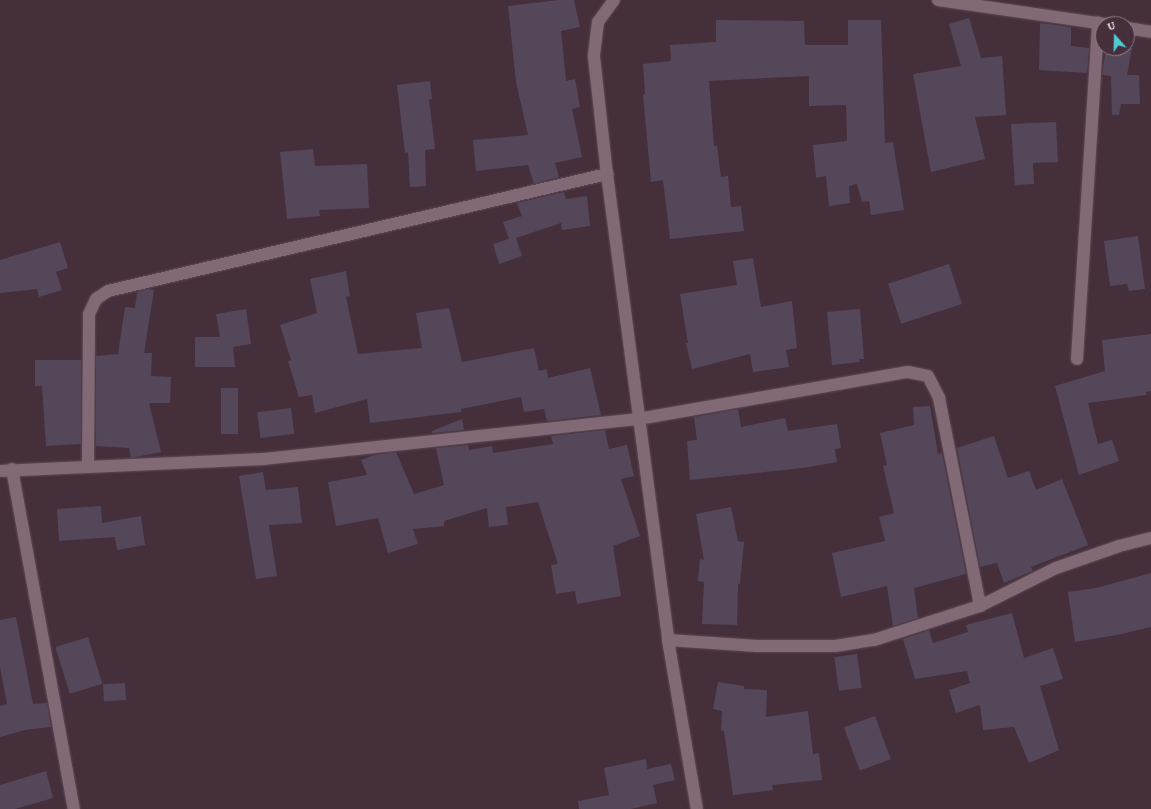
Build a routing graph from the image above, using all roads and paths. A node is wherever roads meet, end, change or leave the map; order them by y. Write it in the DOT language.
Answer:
graph roads {
  1 [pos="614,0"];
  2 [pos="938,0"];
  3 [pos="1095,22"];
  4 [pos="1135,29"];
  5 [pos="1151,32"];
  6 [pos="1100,56"];
  7 [pos="607,174"];
  8 [pos="1077,359"];
  9 [pos="638,419"];
  10 [pos="88,466"];
  11 [pos="6,470"];
  12 [pos="1151,538"];
  13 [pos="980,606"];
  14 [pos="668,640"];
  15 [pos="74,809"];
  16 [pos="697,809"];
  1 -- 7 [label="street"];
  2 -- 3 [label="street"];
  4 -- 5 [label="street"];
  6 -- 8 [label="street"];
  7 -- 9 [label="street"];
  7 -- 10 [label="street"];
  9 -- 10 [label="street"];
  9 -- 13 [label="street"];
  9 -- 14 [label="street"];
  10 -- 11 [label="street"];
  11 -- 15 [label="street"];
  12 -- 13 [label="street"];
  13 -- 14 [label="street"];
  14 -- 16 [label="street"];
}
